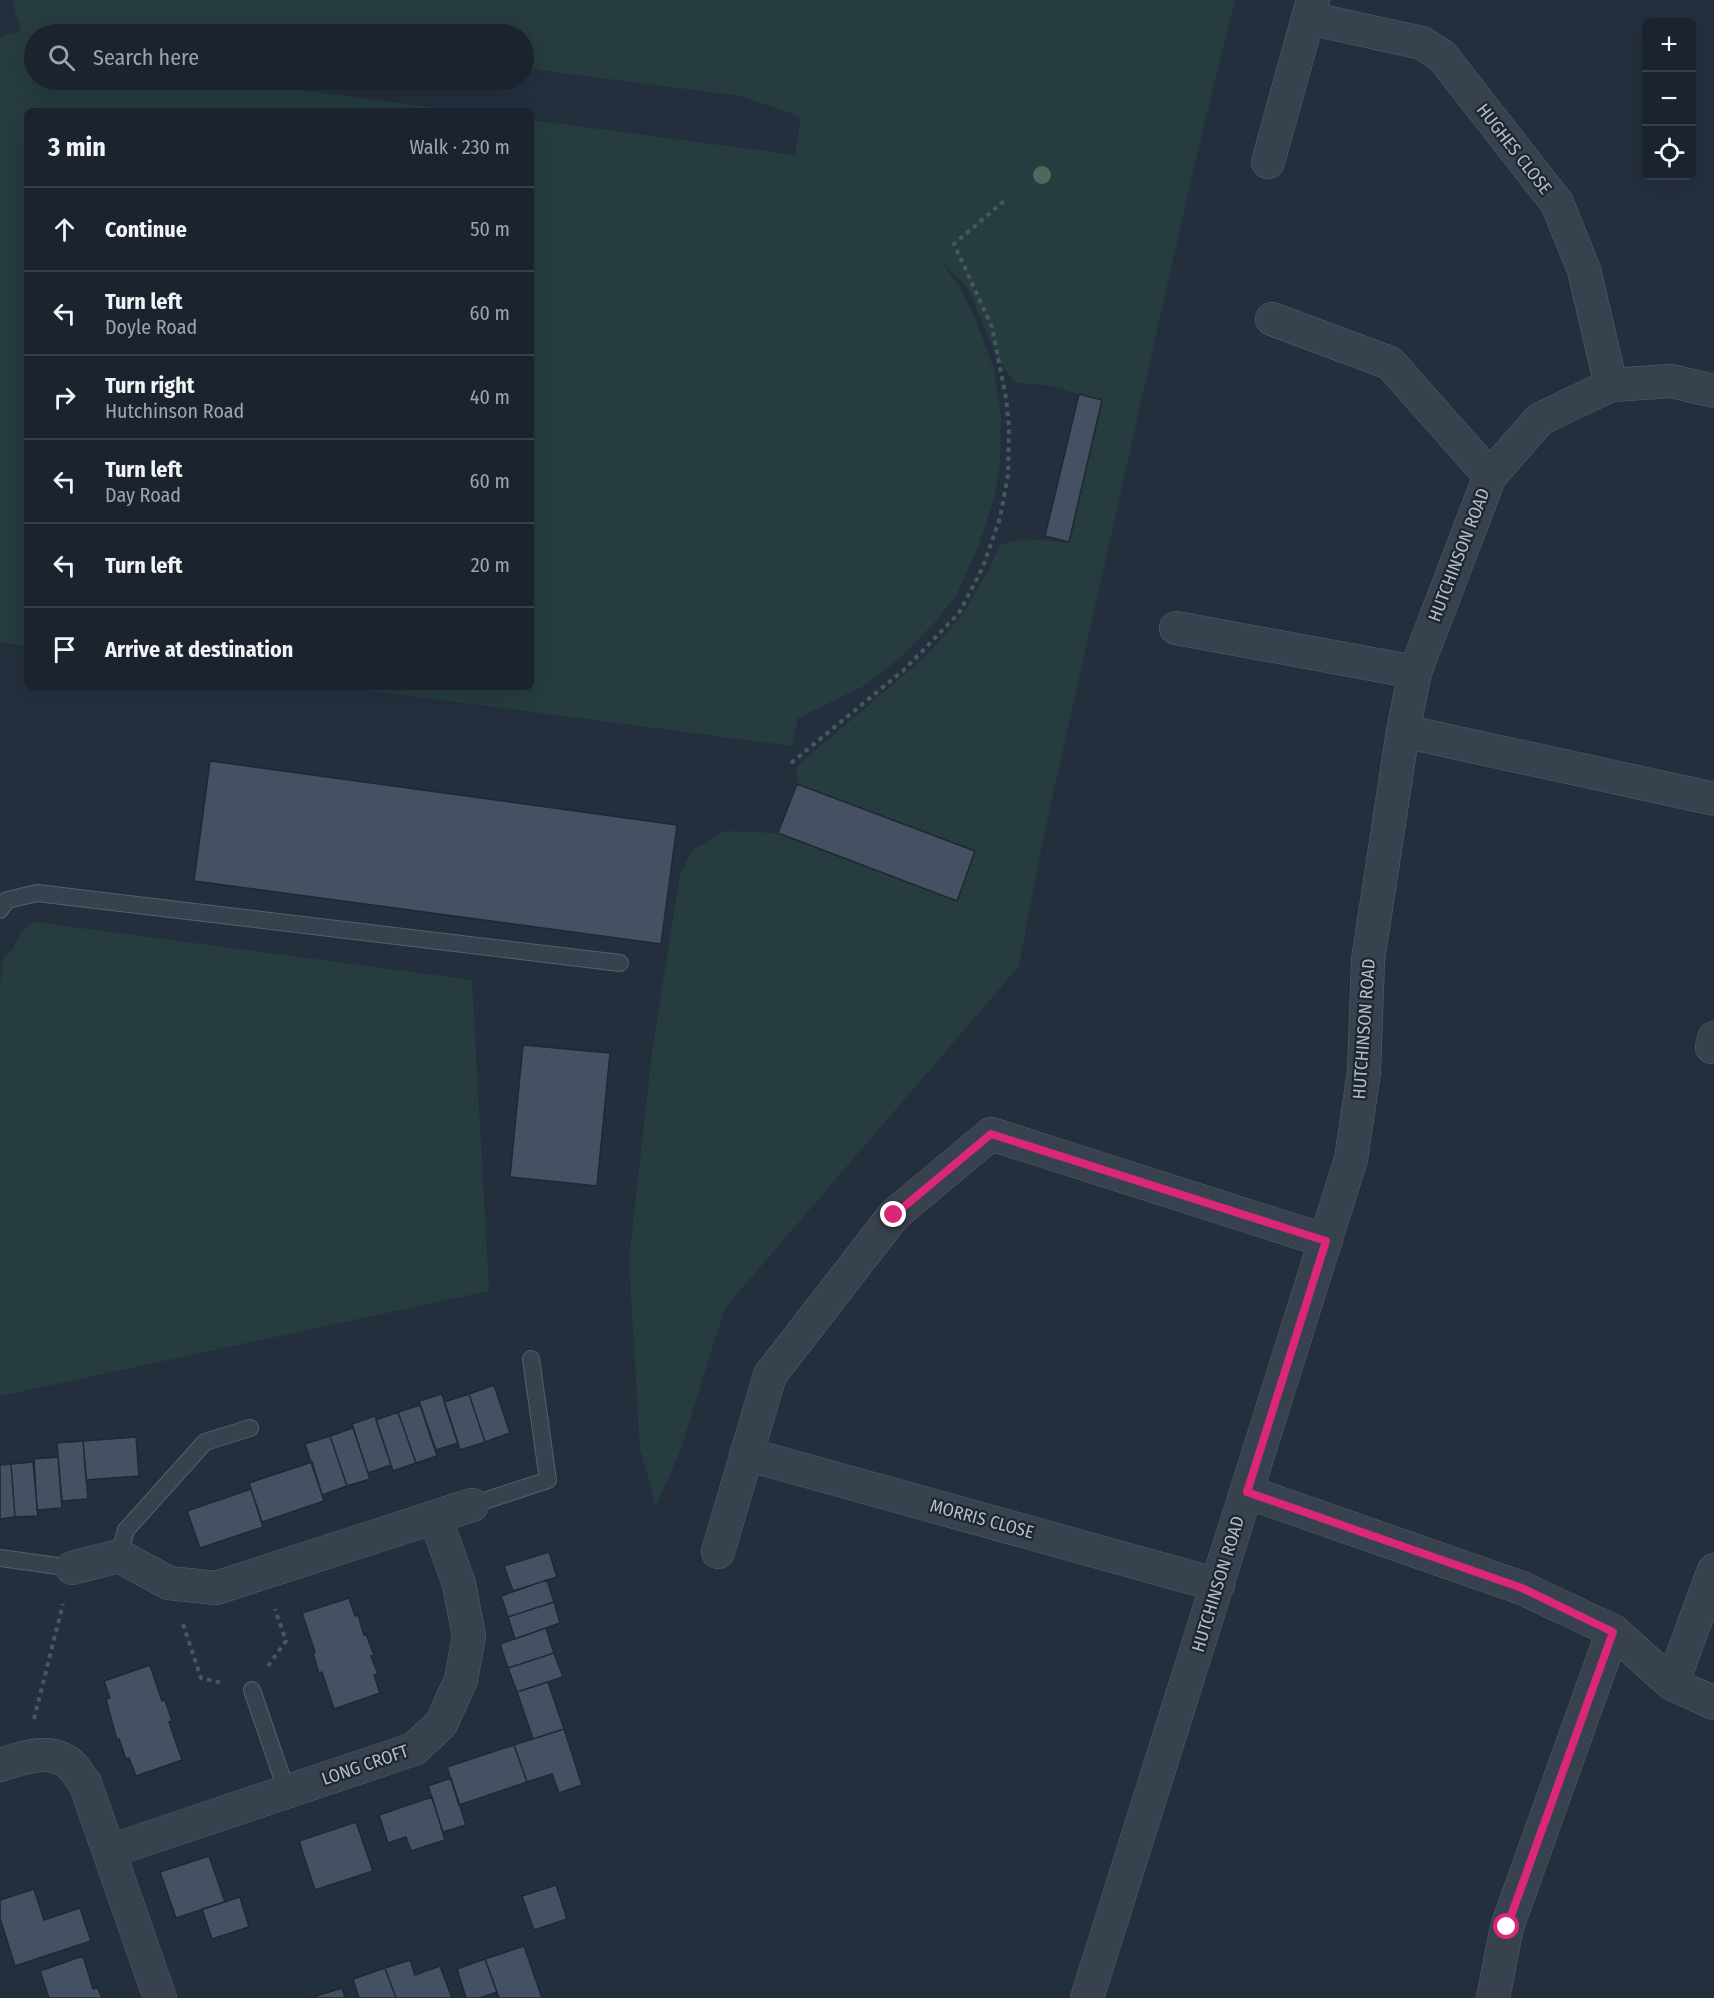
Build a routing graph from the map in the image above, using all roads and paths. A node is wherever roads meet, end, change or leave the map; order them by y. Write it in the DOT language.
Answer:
graph roads {
  1 [pos="1310,9"];
  2 [pos="1268,162"];
  3 [pos="1004,201"];
  4 [pos="1272,319"];
  5 [pos="1611,385"];
  6 [pos="1714,391"];
  7 [pos="1490,476"];
  8 [pos="1176,628"];
  9 [pos="1415,672"];
  10 [pos="1403,731"];
  11 [pos="791,763"];
  12 [pos="1714,799"];
  13 [pos="0,910"];
  14 [pos="620,963"];
  15 [pos="1326,1241"];
  16 [pos="531,1359"];
  17 [pos="250,1428"];
  18 [pos="746,1454"];
  19 [pos="1247,1492"];
  20 [pos="472,1504"];
  21 [pos="435,1517"];
  22 [pos="718,1552"];
  23 [pos="119,1556"];
  24 [pos="0,1558"];
  25 [pos="72,1568"];
  26 [pos="1714,1570"];
  27 [pos="264,1573"];
  28 [pos="169,1583"];
  29 [pos="1218,1585"];
  30 [pos="1613,1632"];
  31 [pos="1672,1684"];
  32 [pos="252,1690"];
  33 [pos="1714,1703"];
  34 [pos="12,1761"];
  35 [pos="287,1792"];
  36 [pos="110,1851"];
  37 [pos="160,1998"];
  38 [pos="1087,1998"];
  39 [pos="1493,1998"];
  1 -- 2 [label="street, HUGHES CLOSE"];
  1 -- 5 [label="street, HUGHES CLOSE"];
  3 -- 11 [label="path"];
  4 -- 7 [label="street"];
  5 -- 6 [label="street, HUTCHINSON ROAD"];
  5 -- 7 [label="street, HUTCHINSON ROAD"];
  7 -- 9 [label="street, HUTCHINSON ROAD"];
  8 -- 9 [label="street"];
  9 -- 10 [label="street, HUTCHINSON ROAD"];
  10 -- 12 [label="street"];
  10 -- 15 [label="street, HUTCHINSON ROAD"];
  13 -- 14 [label="lane"];
  15 -- 18 [label="street"];
  15 -- 19 [label="street, HUTCHINSON ROAD"];
  16 -- 20 [label="lane"];
  17 -- 23 [label="lane"];
  18 -- 22 [label="street"];
  18 -- 29 [label="street, MORRIS CLOSE"];
  19 -- 29 [label="street, HUTCHINSON ROAD"];
  19 -- 30 [label="street"];
  20 -- 21 [label="street"];
  21 -- 27 [label="street"];
  21 -- 35 [label="street, LONG CROFT"];
  23 -- 25 [label="street"];
  23 -- 28 [label="street"];
  24 -- 25 [label="lane"];
  25 -- 34 [label="path"];
  26 -- 31 [label="street"];
  27 -- 28 [label="street"];
  27 -- 32 [label="path"];
  28 -- 32 [label="path"];
  29 -- 38 [label="street, HUTCHINSON ROAD"];
  30 -- 31 [label="street"];
  30 -- 39 [label="street"];
  31 -- 33 [label="street"];
  32 -- 35 [label="lane"];
  34 -- 36 [label="street"];
  35 -- 36 [label="street, LONG CROFT"];
  36 -- 37 [label="street"];
}
